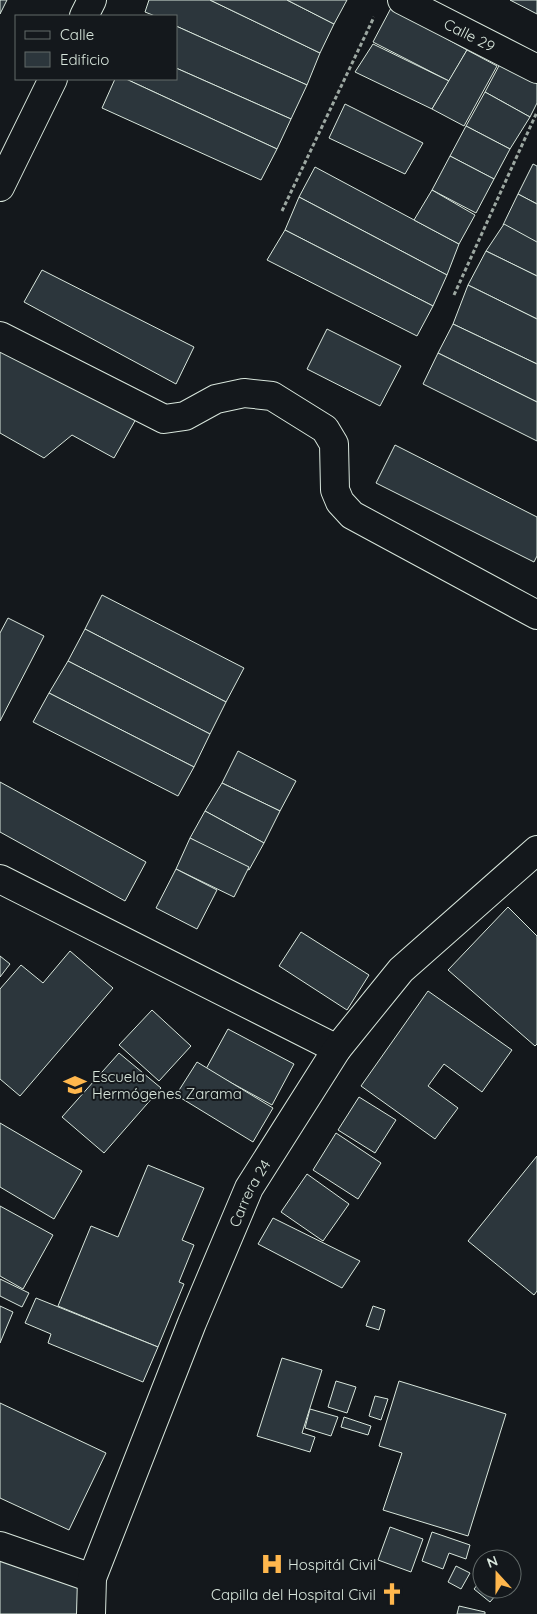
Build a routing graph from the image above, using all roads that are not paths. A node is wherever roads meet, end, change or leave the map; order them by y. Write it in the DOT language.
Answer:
graph roads {
  1 [pos="92,0"];
  2 [pos="390,4"];
  3 [pos="84,15"];
  4 [pos="537,69"];
  5 [pos="53,80"];
  6 [pos="0,187"];
  7 [pos="0,336"];
  8 [pos="537,614"];
  9 [pos="537,850"];
  10 [pos="0,879"];
  11 [pos="337,1048"];
  12 [pos="0,1546"];
  13 [pos="92,1578"];
  14 [pos="91,1614"];
  1 -- 3 [label="street"];
  2 -- 4 [label="street, Calle 29"];
  5 -- 6 [label="street"];
  7 -- 8 [label="street"];
  9 -- 11 [label="street, Carrera 24"];
  10 -- 11 [label="street"];
  11 -- 13 [label="street, Carrera 24"];
  12 -- 13 [label="street"];
  13 -- 14 [label="street, Carrera 24"];
}
